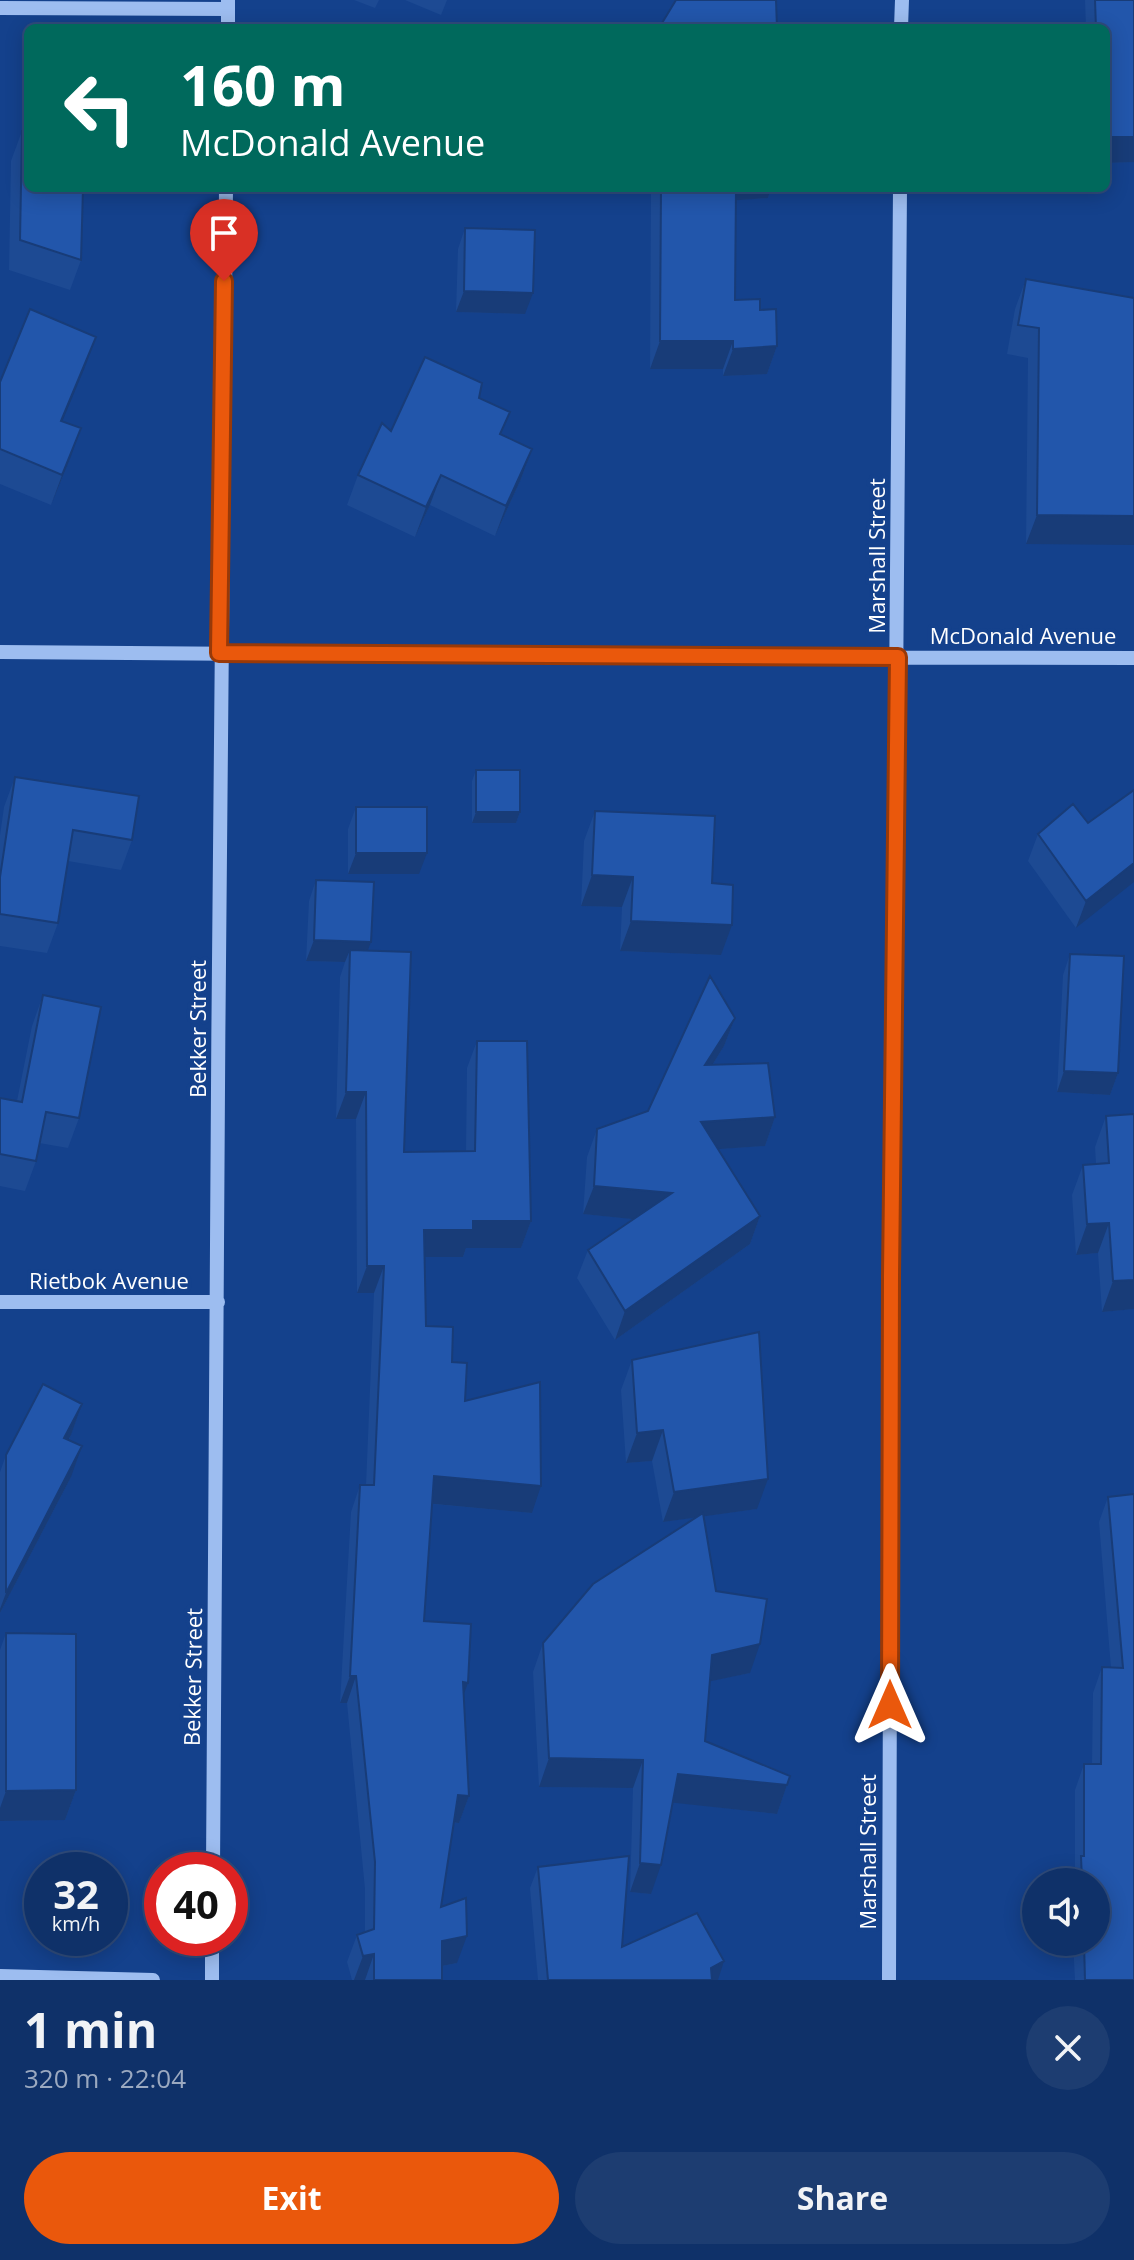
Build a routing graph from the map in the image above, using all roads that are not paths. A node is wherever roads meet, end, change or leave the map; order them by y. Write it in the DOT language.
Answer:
graph roads {
  1 [pos="902,0"];
  2 [pos="228,4"];
  3 [pos="0,8"];
  4 [pos="901,24"];
  5 [pos="226,192"];
  6 [pos="900,192"];
  7 [pos="0,652"];
  8 [pos="219,653"];
  9 [pos="898,657"];
  10 [pos="1134,658"];
  11 [pos="0,1302"];
  12 [pos="218,1302"];
  13 [pos="213,1852"];
  14 [pos="212,1956"];
  15 [pos="0,1976"];
  16 [pos="153,1980"];
  17 [pos="212,1980"];
  18 [pos="889,1980"];
  1 -- 4 [label="street"];
  2 -- 3 [label="street"];
  5 -- 8 [label="street, Bekker Street"];
  6 -- 9 [label="street, Marshall Street"];
  7 -- 8 [label="street, McDonald Avenue"];
  8 -- 9 [label="street, McDonald Avenue"];
  8 -- 12 [label="street, Bekker Street"];
  9 -- 10 [label="street, McDonald Avenue"];
  9 -- 18 [label="street, Marshall Street"];
  11 -- 12 [label="street, Rietbok Avenue"];
  12 -- 13 [label="street, Bekker Street"];
  14 -- 17 [label="street"];
  15 -- 16 [label="street"];
}
